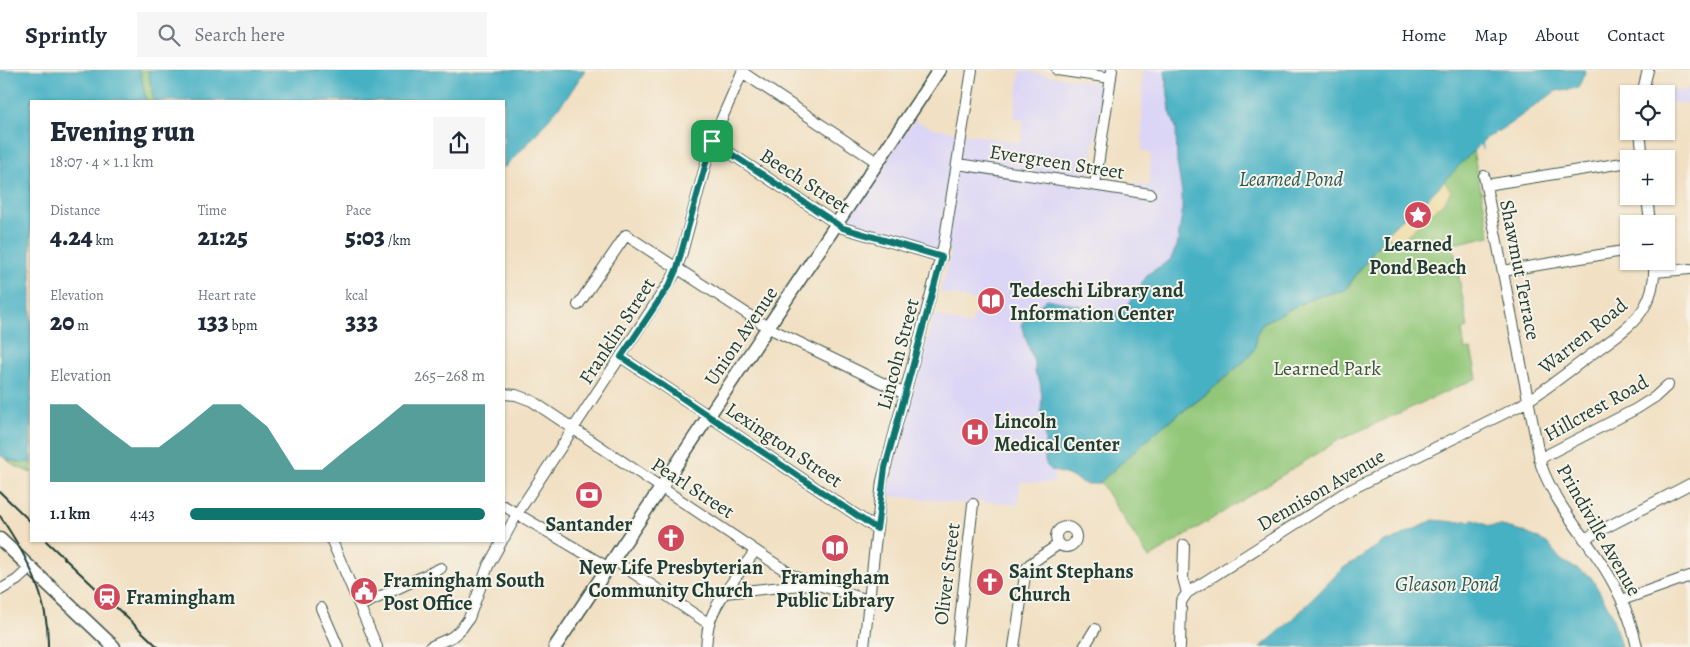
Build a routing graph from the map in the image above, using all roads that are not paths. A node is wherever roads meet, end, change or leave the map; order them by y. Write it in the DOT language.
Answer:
graph roads {
  1 [pos="938,70"];
  2 [pos="972,70"];
  3 [pos="1057,70"];
  4 [pos="1648,70"];
  5 [pos="743,71"];
  6 [pos="1112,74"];
  7 [pos="1644,85"];
  8 [pos="712,141"];
  9 [pos="877,162"];
  10 [pos="1620,163"];
  11 [pos="958,164"];
  12 [pos="1095,185"];
  13 [pos="1150,194"];
  14 [pos="837,224"];
  15 [pos="1620,252"];
  16 [pos="942,257"];
  17 [pos="677,268"];
  18 [pos="1675,268"];
  19 [pos="1690,269"];
  20 [pos="1653,270"];
  21 [pos="1503,271"];
  22 [pos="578,305"];
  23 [pos="769,328"];
  24 [pos="621,357"];
  25 [pos="1668,385"];
  26 [pos="505,394"];
  27 [pos="905,394"];
  28 [pos="1528,400"];
  29 [pos="710,416"];
  30 [pos="573,429"];
  31 [pos="1539,459"];
  32 [pos="1690,484"];
  33 [pos="661,488"];
  34 [pos="973,504"];
  35 [pos="505,507"];
  36 [pos="517,514"];
  37 [pos="877,529"];
  38 [pos="505,536"];
  39 [pos="0,539"];
  40 [pos="1584,539"];
  41 [pos="332,542"];
  42 [pos="501,542"];
  43 [pos="1059,544"];
  44 [pos="1184,545"];
  45 [pos="756,551"];
  46 [pos="611,564"];
  47 [pos="30,568"];
  48 [pos="441,568"];
  49 [pos="1690,576"];
  50 [pos="811,584"];
  51 [pos="0,590"];
  52 [pos="1187,592"];
  53 [pos="725,593"];
  54 [pos="868,600"];
  55 [pos="1622,600"];
  56 [pos="360,606"];
  57 [pos="321,608"];
  58 [pos="709,624"];
  59 [pos="1095,629"];
  60 [pos="114,647"];
  61 [pos="338,647"];
  62 [pos="377,647"];
  63 [pos="430,647"];
  64 [pos="555,647"];
  65 [pos="706,647"];
  66 [pos="864,647"];
  67 [pos="956,647"];
  68 [pos="1014,647"];
  69 [pos="1084,647"];
  70 [pos="1180,647"];
  71 [pos="1637,647"];
  1 -- 9 [label="main road, Union Avenue"];
  2 -- 11 [label="street, Lincoln Street"];
  3 -- 6 [label="street"];
  4 -- 7 [label="street"];
  5 -- 8 [label="street, Franklin Street"];
  5 -- 9 [label="street"];
  6 -- 12 [label="street"];
  8 -- 14 [label="street, Beech Street"];
  8 -- 17 [label="street, Franklin Street"];
  9 -- 14 [label="main road, Union Avenue"];
  10 -- 21 [label="street, Shawmut Terrace"];
  11 -- 12 [label="street, Evergreen Street"];
  11 -- 16 [label="street, Lincoln Street"];
  12 -- 13 [label="street, Evergreen Street"];
  14 -- 16 [label="street, Beech Street"];
  14 -- 23 [label="main road, Union Avenue"];
  15 -- 21 [label="street"];
  16 -- 27 [label="street, Lincoln Street"];
  17 -- 22 [label="street"];
  17 -- 23 [label="street"];
  17 -- 24 [label="street, Franklin Street"];
  18 -- 19 [label="street"];
  20 -- 28 [label="street, Warren Road"];
  21 -- 28 [label="street, Shawmut Terrace"];
  23 -- 27 [label="street"];
  23 -- 29 [label="main road, Union Avenue"];
  24 -- 29 [label="street, Lexington Street"];
  24 -- 30 [label="street, Franklin Street"];
  25 -- 31 [label="street, Hillcrest Road"];
  26 -- 30 [label="street, Pearl Street"];
  27 -- 37 [label="street, Lincoln Street"];
  28 -- 31 [label="street, Prindiville Avenue"];
  28 -- 52 [label="street, Dennison Avenue"];
  29 -- 33 [label="main road, Union Avenue"];
  29 -- 37 [label="street, Lexington Street"];
  30 -- 33 [label="street, Pearl Street"];
  30 -- 36 [label="street, Franklin Street"];
  31 -- 40 [label="street, Prindiville Avenue"];
  32 -- 40 [label="street"];
  33 -- 45 [label="street, Pearl Street"];
  33 -- 46 [label="main road, Union Avenue"];
  34 -- 67 [label="street, Oliver Street"];
  35 -- 36 [label="street"];
  36 -- 38 [label="street, Franklin Street"];
  36 -- 46 [label="street"];
  37 -- 54 [label="street, Lincoln Street"];
  39 -- 47 [label="main road"];
  40 -- 55 [label="street, Prindiville Avenue"];
  41 -- 56 [label="street"];
  42 -- 63 [label="street"];
  43 -- 68 [label="street"];
  44 -- 52 [label="street"];
  45 -- 50 [label="street, Pearl Street"];
  45 -- 53 [label="street"];
  46 -- 58 [label="street"];
  46 -- 64 [label="main road, Union Avenue"];
  47 -- 51 [label="street"];
  47 -- 60 [label="main road"];
  48 -- 56 [label="street"];
  49 -- 55 [label="street"];
  50 -- 53 [label="street"];
  50 -- 54 [label="street, Pearl Street"];
  52 -- 70 [label="street"];
  53 -- 58 [label="street"];
  54 -- 66 [label="street, Lincoln Street"];
  55 -- 71 [label="street, Prindiville Avenue"];
  56 -- 62 [label="street"];
  57 -- 61 [label="street"];
  58 -- 65 [label="street"];
  59 -- 69 [label="street"];
}
